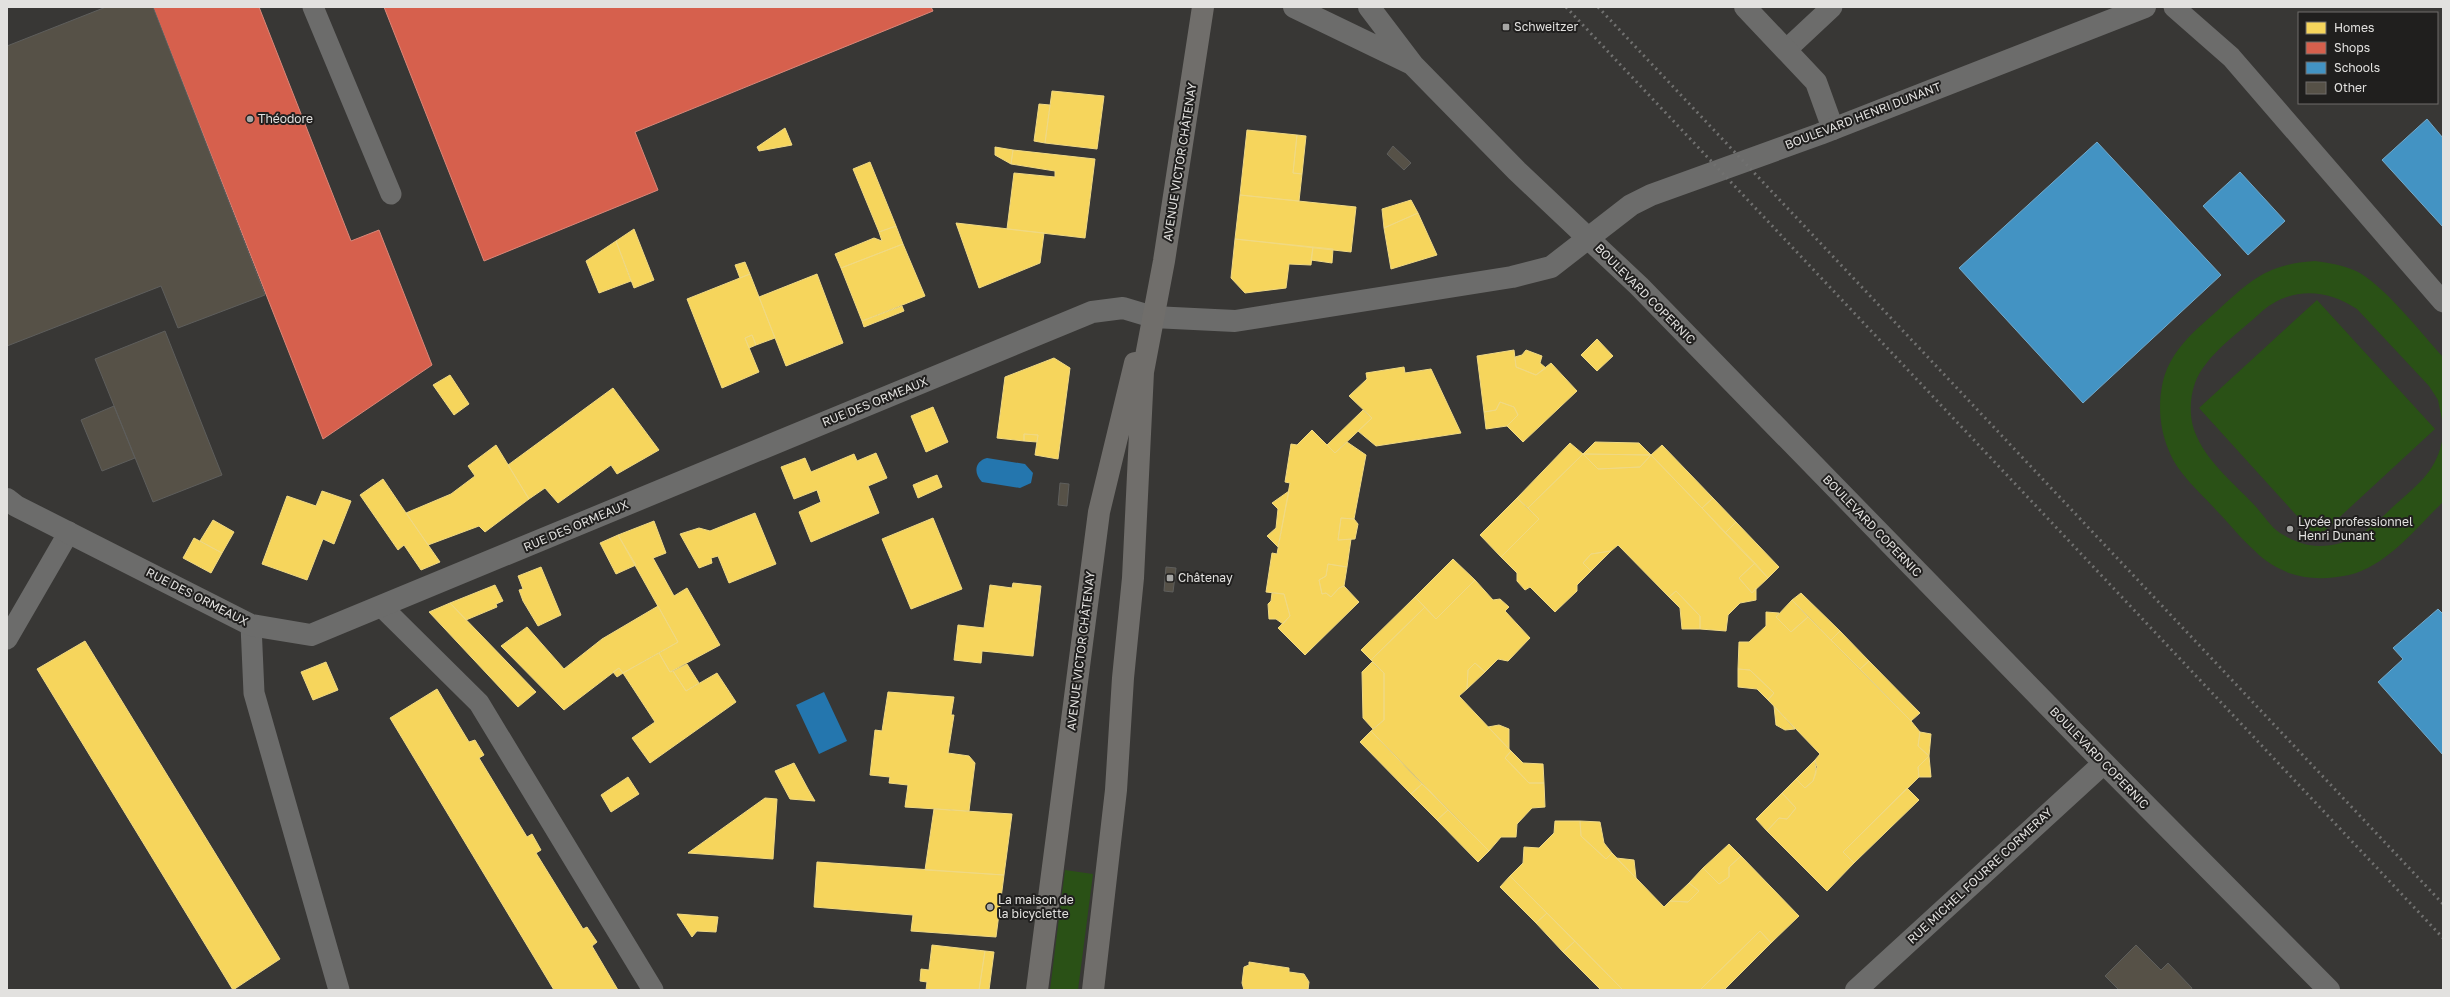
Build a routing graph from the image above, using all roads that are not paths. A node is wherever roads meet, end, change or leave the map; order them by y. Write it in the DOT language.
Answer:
graph roads {
  1 [pos="313,7"];
  2 [pos="1203,7"];
  3 [pos="1294,7"];
  4 [pos="1369,7"];
  5 [pos="1746,7"];
  6 [pos="1832,7"];
  7 [pos="2145,7"];
  8 [pos="2174,7"];
  9 [pos="1786,50"];
  10 [pos="1413,65"];
  11 [pos="1826,131"];
  12 [pos="392,194"];
  13 [pos="1589,238"];
  14 [pos="2443,302"];
  15 [pos="1153,317"];
  16 [pos="7,499"];
  17 [pos="69,532"];
  18 [pos="382,607"];
  19 [pos="251,625"];
  20 [pos="7,639"];
  21 [pos="2104,763"];
  22 [pos="339,990"];
  23 [pos="653,990"];
  24 [pos="1037,990"];
  25 [pos="1093,990"];
  26 [pos="1856,990"];
  27 [pos="2329,990"];
  1 -- 12 [label="lane"];
  2 -- 15 [label="main road, AVENUE VICTOR CHÂTENAY"];
  3 -- 10 [label="street, BOULEVARD COPERNIC"];
  4 -- 10 [label="street, BOULEVARD COPERNIC"];
  5 -- 9 [label="street"];
  6 -- 9 [label="lane"];
  7 -- 11 [label="street, BOULEVARD HENRI DUNANT"];
  8 -- 14 [label="lane"];
  9 -- 11 [label="street"];
  10 -- 13 [label="street, BOULEVARD COPERNIC"];
  11 -- 13 [label="street, BOULEVARD HENRI DUNANT"];
  13 -- 15 [label="street, RUE DES ORMEAUX"];
  13 -- 21 [label="street, BOULEVARD COPERNIC"];
  15 -- 18 [label="street, RUE DES ORMEAUX"];
  15 -- 24 [label="main road, AVENUE VICTOR CHÂTENAY"];
  15 -- 25 [label="main road, AVENUE VICTOR CHÂTENAY"];
  16 -- 17 [label="street, RUE DES ORMEAUX"];
  17 -- 19 [label="street, RUE DES ORMEAUX"];
  17 -- 20 [label="lane"];
  18 -- 19 [label="street, RUE DES ORMEAUX"];
  18 -- 23 [label="lane"];
  19 -- 22 [label="lane"];
  21 -- 26 [label="street, RUE MICHEL FOURRE CORMERAY"];
  21 -- 27 [label="street, BOULEVARD COPERNIC"];
}
